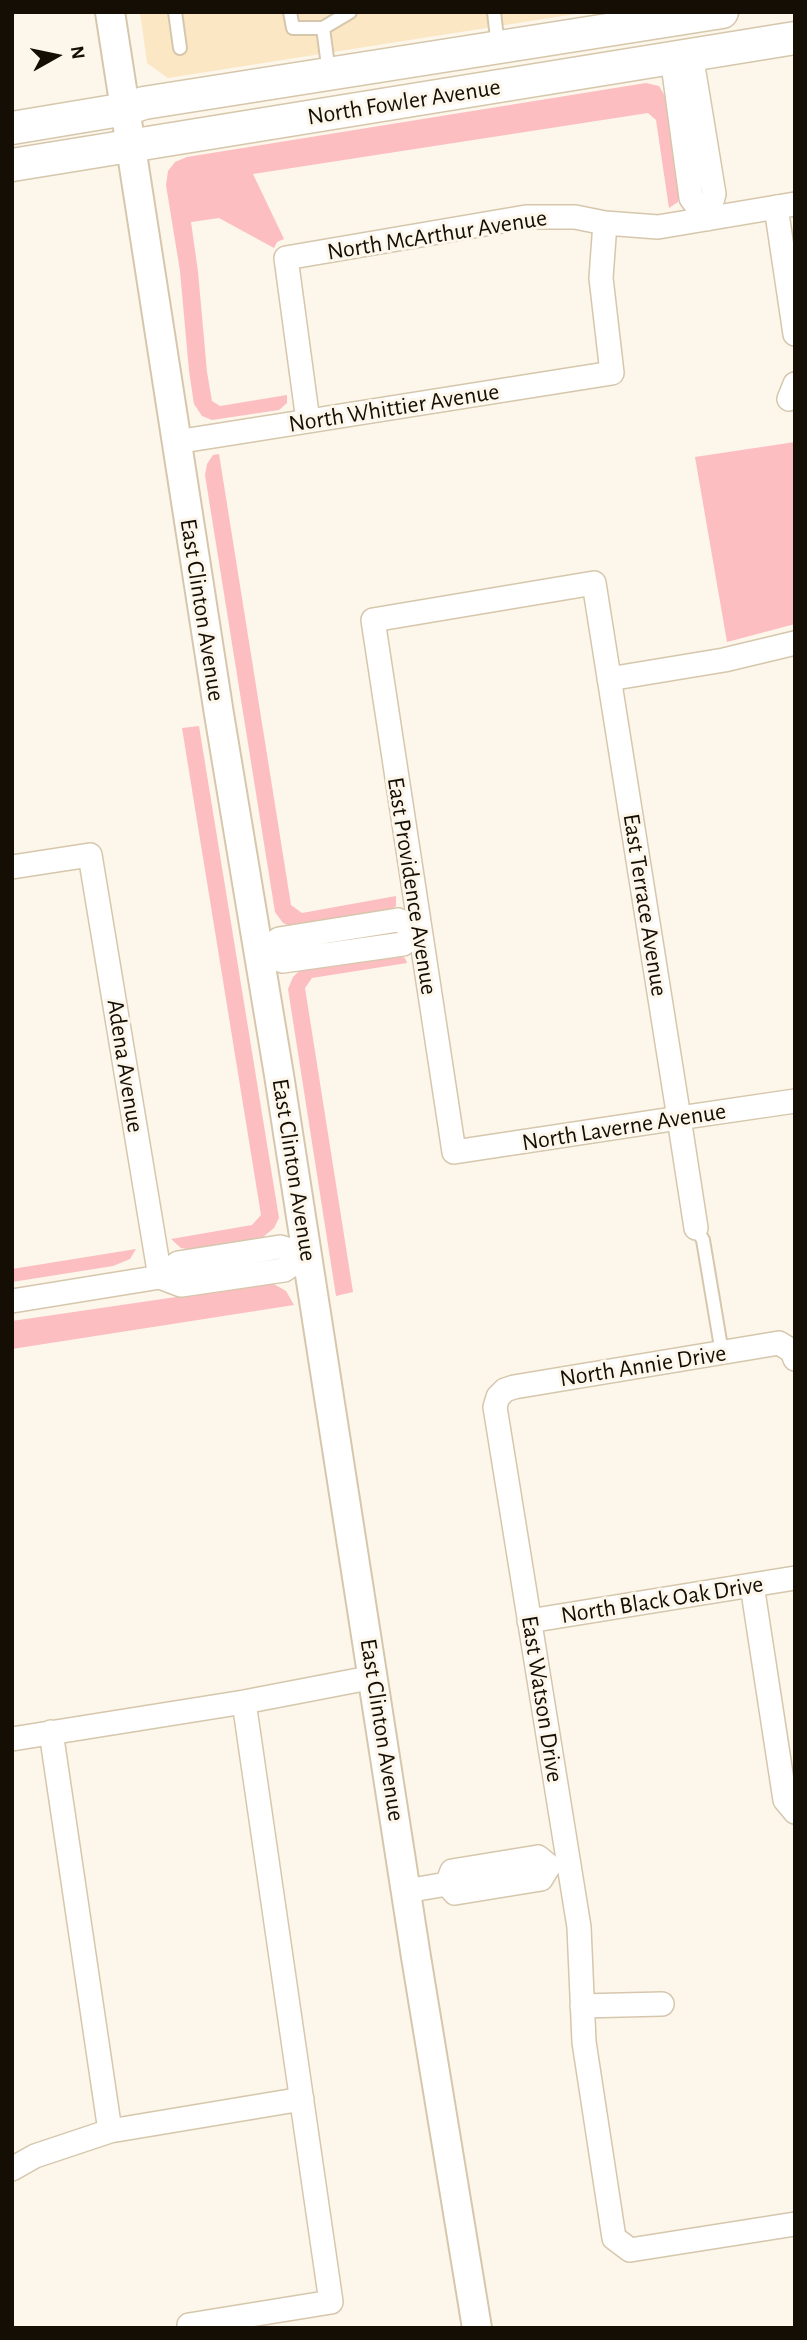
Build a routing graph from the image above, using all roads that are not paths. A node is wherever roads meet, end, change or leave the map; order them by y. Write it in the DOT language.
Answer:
graph roads {
  1 [pos="110,12"];
  2 [pos="175,12"];
  3 [pos="290,12"];
  4 [pos="350,12"];
  5 [pos="494,12"];
  6 [pos="722,12"];
  7 [pos="672,16"];
  8 [pos="795,20"];
  9 [pos="323,28"];
  10 [pos="795,38"];
  11 [pos="498,47"];
  12 [pos="180,48"];
  13 [pos="682,56"];
  14 [pos="329,74"];
  15 [pos="126,109"];
  16 [pos="12,128"];
  17 [pos="132,147"];
  18 [pos="12,165"];
  19 [pos="785,206"];
  20 [pos="706,219"];
  21 [pos="605,223"];
  22 [pos="795,334"];
  23 [pos="308,421"];
  24 [pos="176,442"];
  25 [pos="373,620"];
  26 [pos="795,643"];
  27 [pos="609,678"];
  28 [pos="12,867"];
  29 [pos="418,930"];
  30 [pos="260,954"];
  31 [pos="795,1101"];
  32 [pos="679,1118"];
  33 [pos="454,1152"];
  34 [pos="696,1228"];
  35 [pos="307,1255"];
  36 [pos="160,1277"];
  37 [pos="12,1301"];
  38 [pos="722,1353"];
  39 [pos="790,1353"];
  40 [pos="501,1394"];
  41 [pos="795,1578"];
  42 [pos="752,1585"];
  43 [pos="529,1621"];
  44 [pos="374,1677"];
  45 [pos="244,1702"];
  46 [pos="51,1732"];
  47 [pos="12,1738"];
  48 [pos="795,1812"];
  49 [pos="559,1865"];
  50 [pos="405,1891"];
  51 [pos="662,2004"];
  52 [pos="582,2006"];
  53 [pos="302,2099"];
  54 [pos="110,2131"];
  55 [pos="12,2169"];
  56 [pos="795,2224"];
  57 [pos="190,2328"];
  58 [pos="478,2328"];
  1 -- 15 [label="street, East Clinton Avenue"];
  2 -- 12 [label="lane"];
  3 -- 9 [label="lane"];
  4 -- 9 [label="lane"];
  5 -- 11 [label="lane"];
  6 -- 7 [label="main road, North Fowler Avenue"];
  7 -- 11 [label="main road, North Fowler Avenue"];
  8 -- 13 [label="main road"];
  9 -- 14 [label="lane"];
  10 -- 13 [label="main road, North Fowler Avenue"];
  11 -- 14 [label="main road, North Fowler Avenue"];
  13 -- 17 [label="main road, North Fowler Avenue"];
  13 -- 20 [label="street"];
  14 -- 15 [label="main road, North Fowler Avenue"];
  15 -- 16 [label="main road, North Fowler Avenue"];
  15 -- 17 [label="street, East Clinton Avenue"];
  17 -- 18 [label="main road, North Fowler Avenue"];
  17 -- 24 [label="street, East Clinton Avenue"];
  19 -- 20 [label="street, North McArthur Avenue"];
  19 -- 22 [label="street"];
  20 -- 21 [label="street, North McArthur Avenue"];
  21 -- 23 [label="street, North Whittier Avenue"];
  21 -- 23 [label="street, North McArthur Avenue"];
  23 -- 24 [label="street, North Whittier Avenue"];
  24 -- 30 [label="street, East Clinton Avenue"];
  25 -- 27 [label="street, East Terrace Avenue"];
  25 -- 29 [label="street, East Providence Avenue"];
  26 -- 27 [label="street"];
  27 -- 32 [label="street, East Terrace Avenue"];
  28 -- 36 [label="street, Adena Avenue"];
  29 -- 30 [label="street"];
  29 -- 33 [label="street, East Providence Avenue"];
  30 -- 35 [label="street, East Clinton Avenue"];
  31 -- 32 [label="street, North Laverne Avenue"];
  32 -- 33 [label="street, North Laverne Avenue"];
  32 -- 34 [label="street, East Terrace Avenue"];
  34 -- 38 [label="lane"];
  35 -- 36 [label="street"];
  35 -- 44 [label="street, East Clinton Avenue"];
  36 -- 37 [label="street"];
  38 -- 39 [label="street, North Annie Drive"];
  38 -- 40 [label="street, North Annie Drive"];
  40 -- 43 [label="street, East Watson Drive"];
  41 -- 42 [label="street, North Black Oak Drive"];
  42 -- 43 [label="street, North Black Oak Drive"];
  42 -- 48 [label="street"];
  43 -- 49 [label="street, East Watson Drive"];
  44 -- 45 [label="street"];
  44 -- 50 [label="street, East Clinton Avenue"];
  45 -- 46 [label="street"];
  45 -- 53 [label="street"];
  46 -- 47 [label="street"];
  46 -- 54 [label="street"];
  49 -- 50 [label="street"];
  49 -- 52 [label="street, East Watson Drive"];
  50 -- 58 [label="street, East Clinton Avenue"];
  51 -- 52 [label="street"];
  52 -- 56 [label="street, East Watson Drive"];
  53 -- 54 [label="street"];
  53 -- 57 [label="street"];
  54 -- 55 [label="street"];
}
